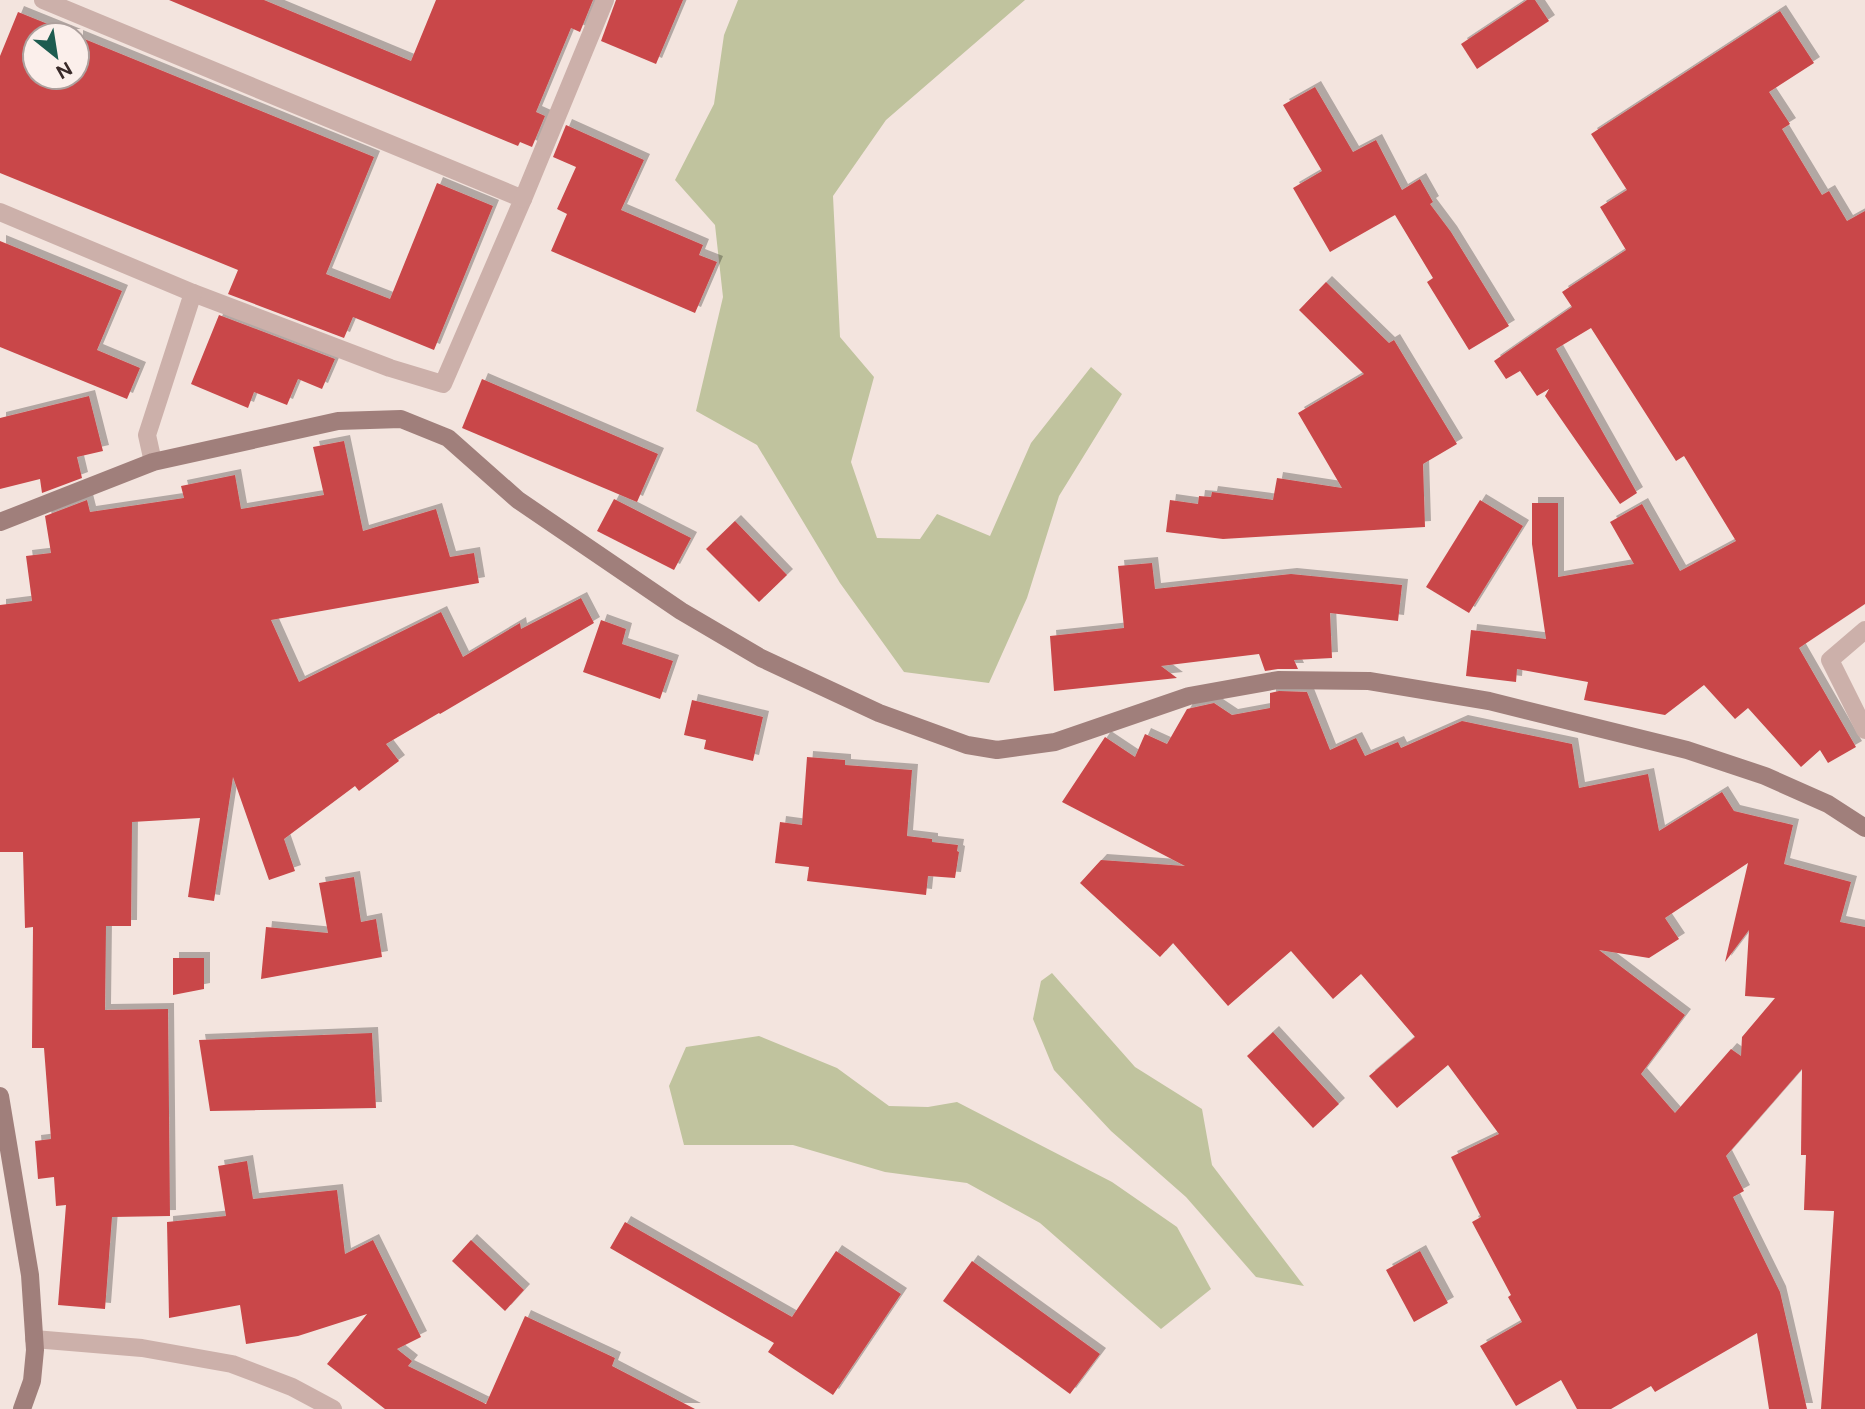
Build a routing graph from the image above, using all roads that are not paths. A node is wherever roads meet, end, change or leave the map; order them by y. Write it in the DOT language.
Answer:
graph roads {
  1 [pos="43,0"];
  2 [pos="605,0"];
  3 [pos="523,199"];
  4 [pos="0,212"];
  5 [pos="193,293"];
  6 [pos="153,462"];
  7 [pos="0,522"];
  8 [pos="1865,630"];
  9 [pos="1865,730"];
  10 [pos="1865,828"];
  11 [pos="0,1096"];
  12 [pos="34,1339"];
  13 [pos="22,1409"];
  14 [pos="333,1409"];
  1 -- 3 [label="street"];
  2 -- 3 [label="street"];
  3 -- 5 [label="street"];
  4 -- 5 [label="street"];
  5 -- 6 [label="street"];
  6 -- 7 [label="street"];
  6 -- 10 [label="street"];
  8 -- 9 [label="street"];
  11 -- 12 [label="street"];
  12 -- 13 [label="street"];
  12 -- 14 [label="street"];
}
